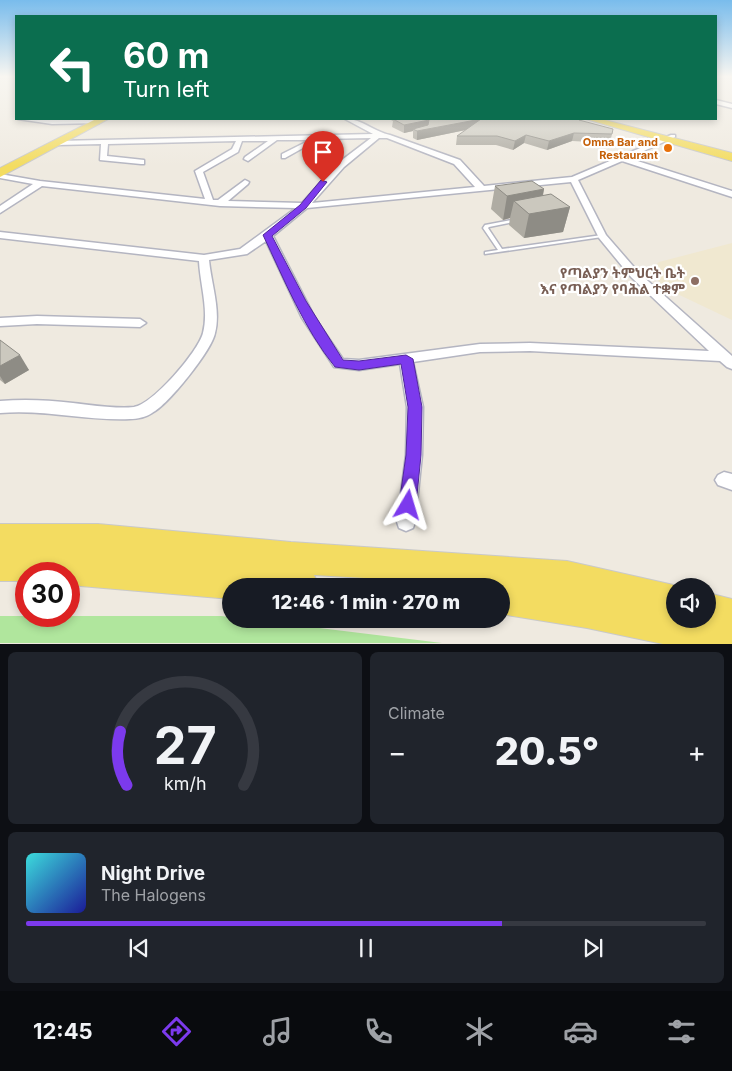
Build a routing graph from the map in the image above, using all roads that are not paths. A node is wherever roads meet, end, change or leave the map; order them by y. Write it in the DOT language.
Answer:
graph roads {
  1 [pos="31,120"];
  2 [pos="96,120"];
  3 [pos="350,120"];
  4 [pos="595,120"];
  5 [pos="608,120"];
  6 [pos="378,135"];
  7 [pos="406,136"];
  8 [pos="276,138"];
  9 [pos="319,138"];
  10 [pos="397,138"];
  11 [pos="671,138"];
  12 [pos="240,139"];
  13 [pos="105,142"];
  14 [pos="57,143"];
  15 [pos="732,152"];
  16 [pos="285,156"];
  17 [pos="732,157"];
  18 [pos="248,159"];
  19 [pos="623,159"];
  20 [pos="140,162"];
  21 [pos="0,167"];
  22 [pos="0,174"];
  23 [pos="574,179"];
  24 [pos="246,182"];
  25 [pos="40,183"];
  26 [pos="482,189"];
  27 [pos="732,194"];
  28 [pos="210,202"];
  29 [pos="220,203"];
  30 [pos="303,207"];
  31 [pos="0,210"];
  32 [pos="522,219"];
  33 [pos="0,235"];
  34 [pos="268,235"];
  35 [pos="602,236"];
  36 [pos="502,251"];
  37 [pos="487,253"];
  38 [pos="204,258"];
  39 [pos="0,322"];
  40 [pos="140,323"];
  41 [pos="406,359"];
  42 [pos="727,360"];
  43 [pos="0,407"];
  44 [pos="406,522"];
  45 [pos="0,539"];
  46 [pos="0,565"];
  47 [pos="222,582"];
  48 [pos="569,592"];
  49 [pos="510,597"];
  50 [pos="666,601"];
  51 [pos="716,612"];
  52 [pos="732,616"];
  53 [pos="729,644"];
  1 -- 2 [label="street"];
  2 -- 14 [label="main road"];
  2 -- 21 [label="main road"];
  3 -- 6 [label="street"];
  4 -- 11 [label="main road"];
  5 -- 11 [label="main road"];
  6 -- 9 [label="street"];
  6 -- 10 [label="street"];
  6 -- 30 [label="street"];
  7 -- 10 [label="street"];
  8 -- 9 [label="street"];
  8 -- 12 [label="street"];
  8 -- 18 [label="street"];
  9 -- 16 [label="street"];
  10 -- 26 [label="street"];
  11 -- 15 [label="main road"];
  11 -- 17 [label="main road"];
  11 -- 19 [label="street"];
  12 -- 13 [label="street"];
  12 -- 28 [label="street"];
  13 -- 14 [label="street"];
  13 -- 20 [label="street"];
  14 -- 22 [label="main road"];
  19 -- 23 [label="street"];
  19 -- 27 [label="street"];
  22 -- 25 [label="street"];
  23 -- 26 [label="street"];
  23 -- 35 [label="street"];
  24 -- 29 [label="street"];
  25 -- 28 [label="street"];
  25 -- 31 [label="street"];
  26 -- 30 [label="street"];
  28 -- 29 [label="street"];
  29 -- 30 [label="street"];
  30 -- 34 [label="street"];
  32 -- 36 [label="lane"];
  33 -- 38 [label="street"];
  34 -- 38 [label="street"];
  34 -- 41 [label="street"];
  35 -- 36 [label="lane"];
  35 -- 42 [label="street"];
  36 -- 37 [label="lane"];
  38 -- 43 [label="street"];
  39 -- 40 [label="street"];
  41 -- 42 [label="street"];
  41 -- 44 [label="street"];
  45 -- 48 [label="main road"];
  46 -- 47 [label="main road"];
  48 -- 49 [label="main road"];
  48 -- 50 [label="main road"];
  48 -- 53 [label="main road"];
  51 -- 52 [label="main road"];
}
